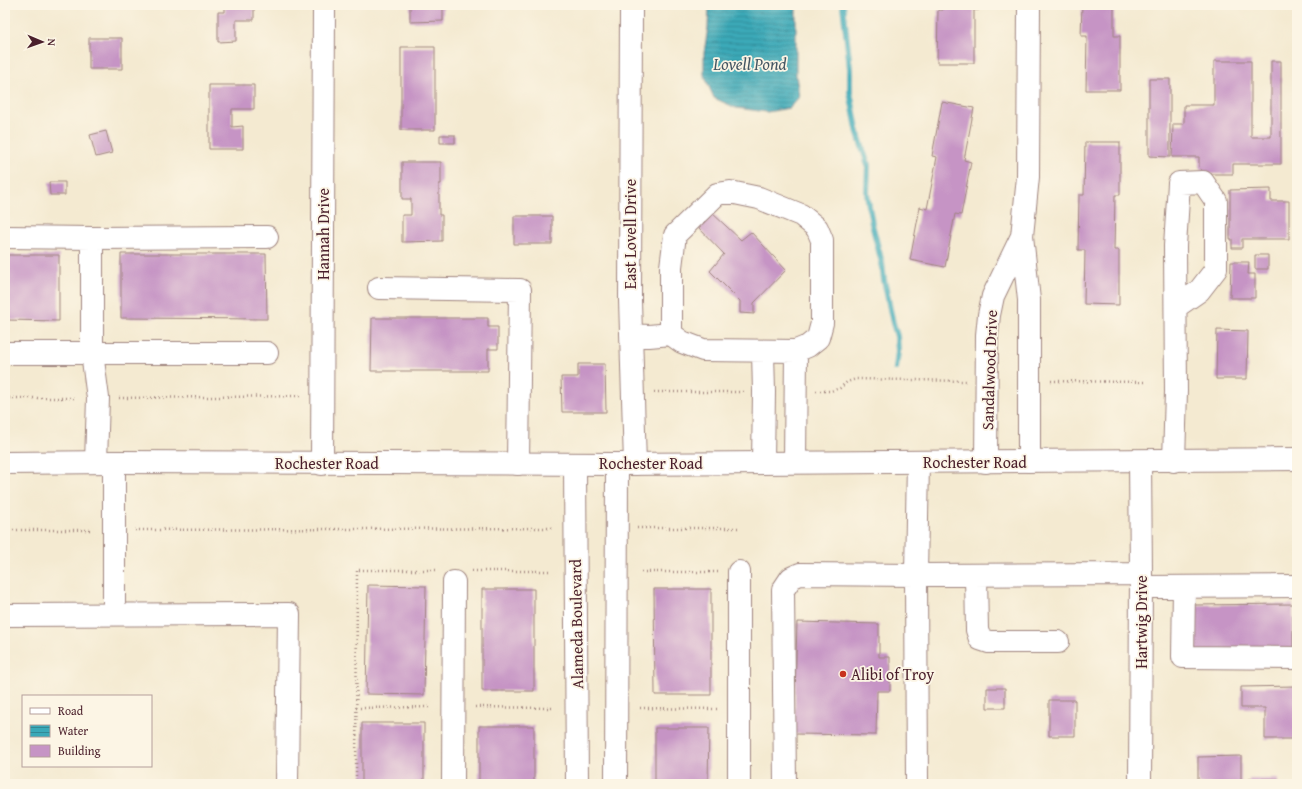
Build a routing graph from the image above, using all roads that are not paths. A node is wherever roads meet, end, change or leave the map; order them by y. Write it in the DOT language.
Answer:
graph roads {
  1 [pos="324,5"];
  2 [pos="631,5"];
  3 [pos="1029,5"];
  4 [pos="1022,236"];
  5 [pos="5,237"];
  6 [pos="267,237"];
  7 [pos="92,238"];
  8 [pos="378,288"];
  9 [pos="1176,307"];
  10 [pos="671,334"];
  11 [pos="631,335"];
  12 [pos="796,351"];
  13 [pos="763,352"];
  14 [pos="5,353"];
  15 [pos="92,353"];
  16 [pos="267,353"];
  17 [pos="1297,460"];
  18 [pos="1029,461"];
  19 [pos="1140,461"];
  20 [pos="1174,461"];
  21 [pos="105,462"];
  22 [pos="795,462"];
  23 [pos="918,462"];
  24 [pos="986,462"];
  25 [pos="5,463"];
  26 [pos="763,463"];
  27 [pos="322,464"];
  28 [pos="518,464"];
  29 [pos="575,464"];
  30 [pos="626,464"];
  31 [pos="739,572"];
  32 [pos="454,574"];
  33 [pos="916,575"];
  34 [pos="976,575"];
  35 [pos="1141,580"];
  36 [pos="1297,586"];
  37 [pos="1184,587"];
  38 [pos="114,614"];
  39 [pos="5,615"];
  40 [pos="1058,642"];
  41 [pos="1297,658"];
  42 [pos="287,784"];
  43 [pos="453,784"];
  44 [pos="577,784"];
  45 [pos="616,784"];
  46 [pos="739,784"];
  47 [pos="785,784"];
  48 [pos="917,784"];
  49 [pos="1140,784"];
  1 -- 27 [label="street, Hannah Drive"];
  2 -- 11 [label="street, East Lovell Drive"];
  3 -- 4 [label="street, Sandalwood Drive"];
  4 -- 18 [label="street, Sandalwood Drive"];
  4 -- 24 [label="street, Sandalwood Drive"];
  5 -- 7 [label="street"];
  6 -- 7 [label="street"];
  7 -- 15 [label="street"];
  8 -- 28 [label="street"];
  9 -- 9 [label="street"];
  9 -- 20 [label="street"];
  10 -- 11 [label="street"];
  10 -- 12 [label="street"];
  10 -- 13 [label="street"];
  11 -- 30 [label="street, East Lovell Drive"];
  12 -- 13 [label="street"];
  12 -- 22 [label="street"];
  13 -- 26 [label="street"];
  14 -- 15 [label="street"];
  15 -- 16 [label="street"];
  15 -- 21 [label="street"];
  17 -- 20 [label="street, Rochester Road"];
  18 -- 19 [label="street, Rochester Road"];
  18 -- 24 [label="street, Rochester Road"];
  19 -- 20 [label="street, Rochester Road"];
  19 -- 35 [label="street, Hartwig Drive"];
  21 -- 25 [label="street, Rochester Road"];
  21 -- 27 [label="street, Rochester Road"];
  21 -- 38 [label="street"];
  22 -- 23 [label="street, Rochester Road"];
  22 -- 26 [label="street, Rochester Road"];
  23 -- 24 [label="street, Rochester Road"];
  23 -- 33 [label="street"];
  26 -- 30 [label="street, Rochester Road"];
  27 -- 28 [label="street, Rochester Road"];
  28 -- 29 [label="street, Rochester Road"];
  29 -- 30 [label="street, Rochester Road"];
  29 -- 44 [label="street, Alameda Boulevard"];
  30 -- 45 [label="street"];
  31 -- 46 [label="street"];
  32 -- 43 [label="street"];
  33 -- 34 [label="street"];
  33 -- 47 [label="street"];
  33 -- 48 [label="street"];
  34 -- 35 [label="street"];
  34 -- 40 [label="street"];
  35 -- 37 [label="street"];
  35 -- 49 [label="street, Hartwig Drive"];
  36 -- 37 [label="street"];
  37 -- 41 [label="street"];
  38 -- 39 [label="street"];
  38 -- 42 [label="street"];
}
